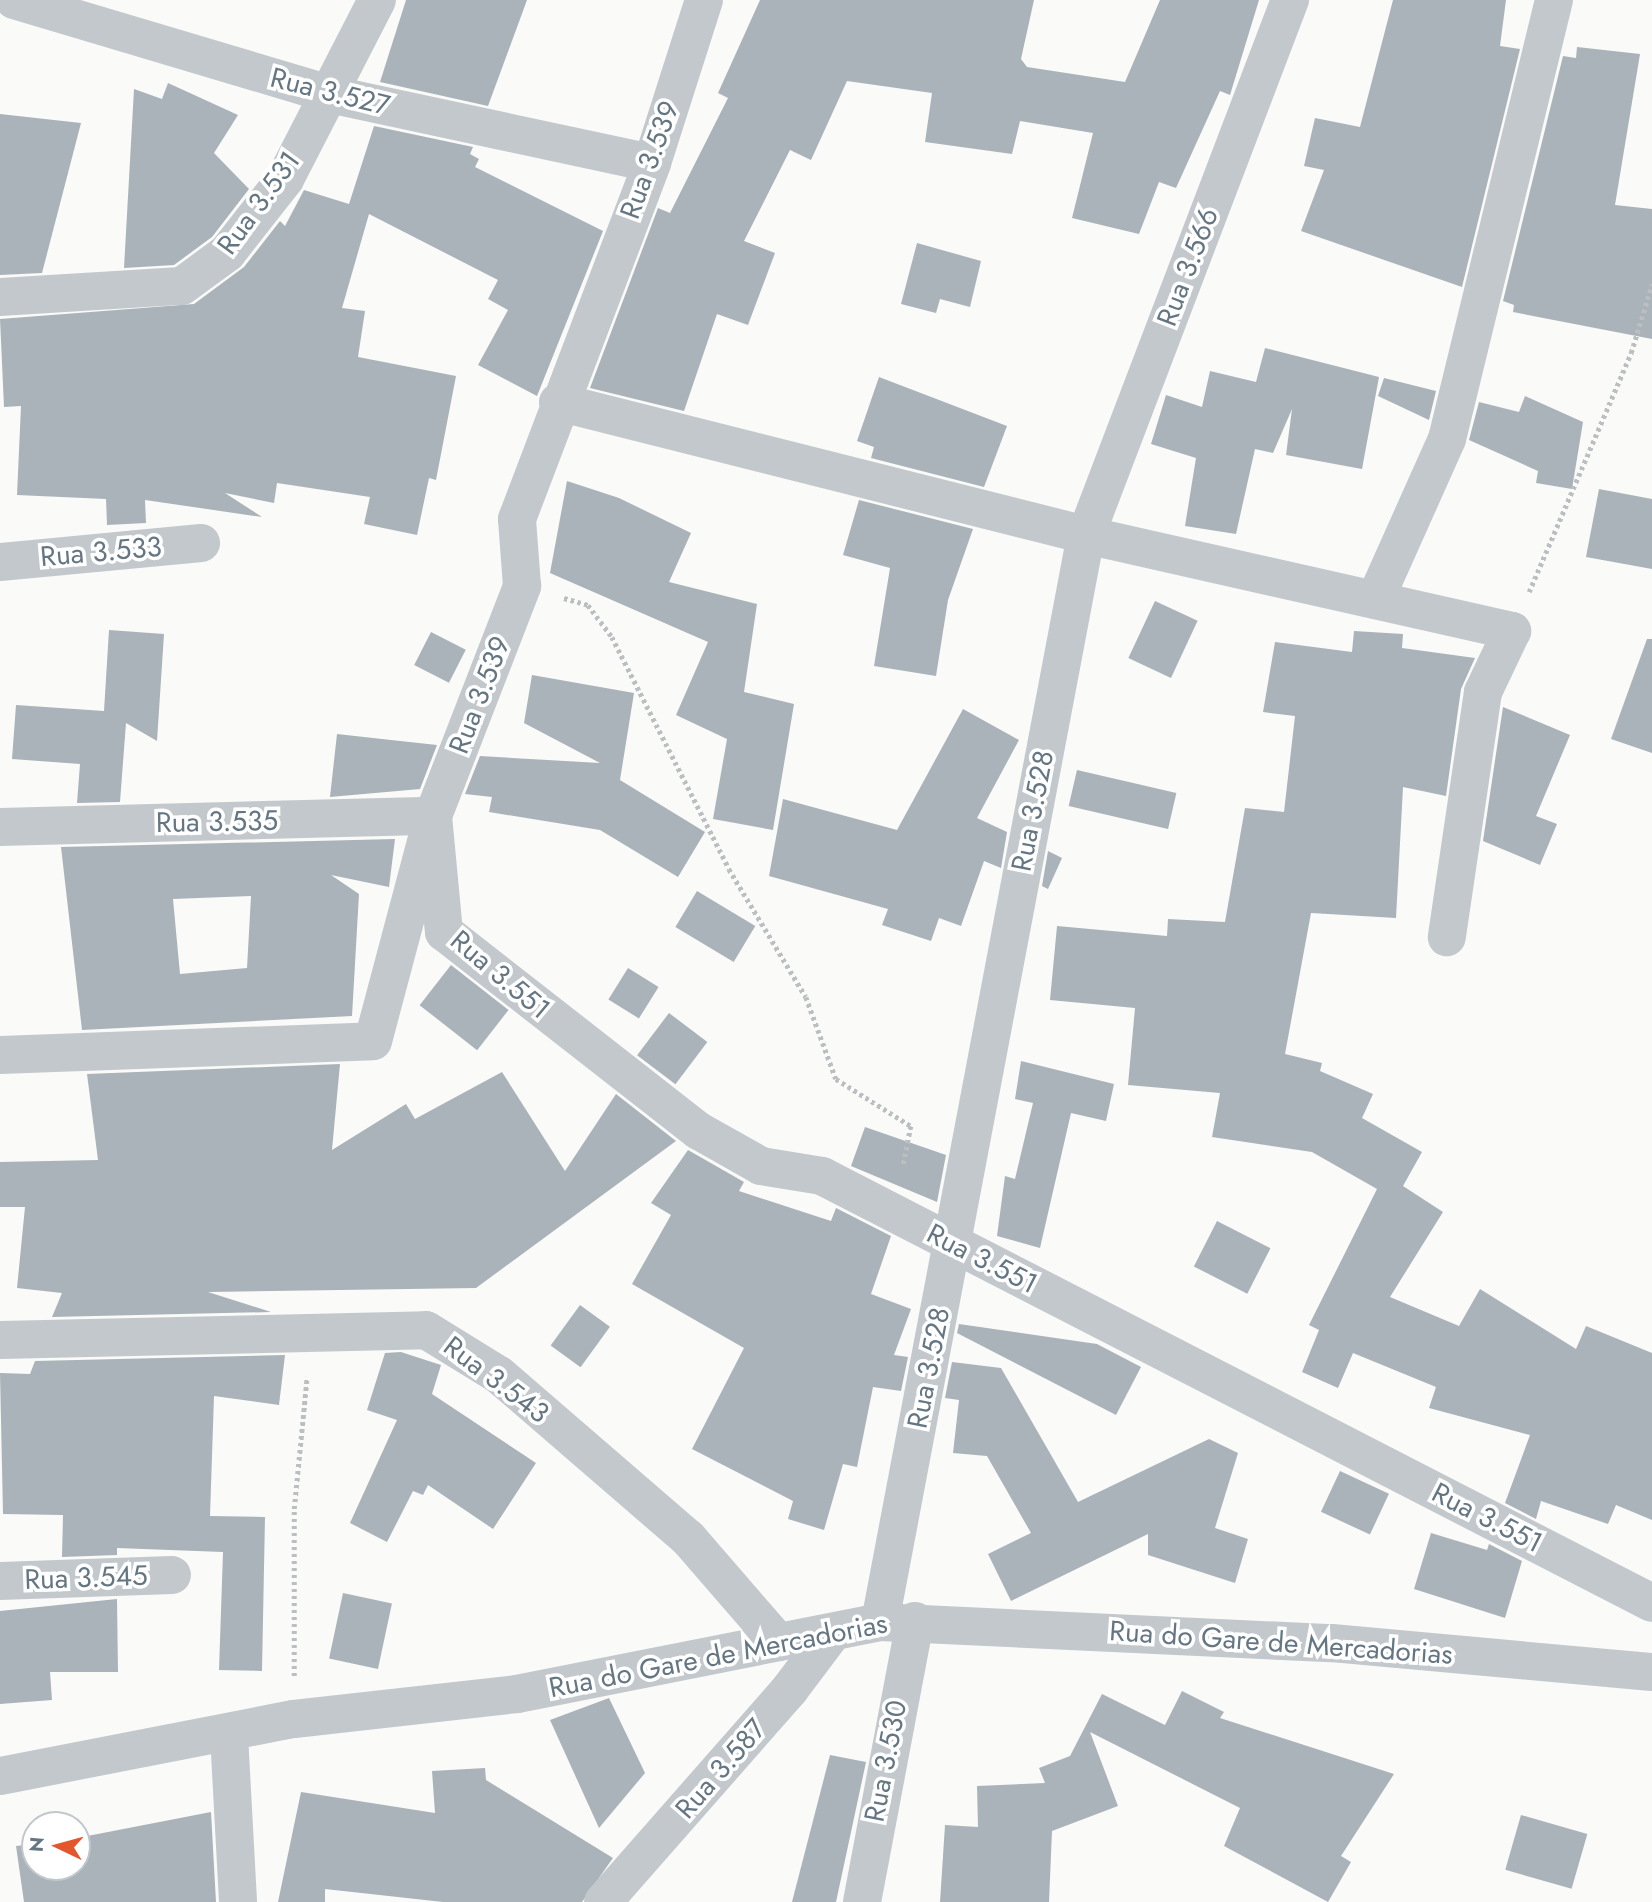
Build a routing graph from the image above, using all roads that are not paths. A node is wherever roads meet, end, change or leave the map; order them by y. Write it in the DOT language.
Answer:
graph roads {
  1 [pos="14,0"];
  2 [pos="377,0"];
  3 [pos="704,0"];
  4 [pos="1290,0"];
  5 [pos="1554,0"];
  6 [pos="328,94"];
  7 [pos="652,163"];
  8 [pos="0,297"];
  9 [pos="558,402"];
  10 [pos="1086,535"];
  11 [pos="201,543"];
  12 [pos="0,562"];
  13 [pos="1375,600"];
  14 [pos="433,816"];
  15 [pos="0,827"];
  16 [pos="1447,937"];
  17 [pos="0,1055"];
  18 [pos="953,1243"];
  19 [pos="0,1340"];
  20 [pos="172,1575"];
  21 [pos="0,1580"];
  22 [pos="1652,1603"];
  23 [pos="898,1621"];
  24 [pos="832,1632"];
  25 [pos="778,1643"];
  26 [pos="1652,1672"];
  27 [pos="229,1735"];
  28 [pos="0,1776"];
  29 [pos="238,1902"];
  30 [pos="603,1902"];
  31 [pos="862,1902"];
  1 -- 6 [label="street, Rua 3.527"];
  2 -- 6 [label="street, Rua 3.531"];
  3 -- 7 [label="street, Rua 3.539"];
  4 -- 10 [label="street, Rua 3.566"];
  5 -- 13 [label="street"];
  6 -- 7 [label="street, Rua 3.527"];
  6 -- 8 [label="street, Rua 3.531"];
  7 -- 9 [label="street, Rua 3.539"];
  9 -- 10 [label="street"];
  9 -- 14 [label="street, Rua 3.539"];
  10 -- 13 [label="street"];
  10 -- 18 [label="street, Rua 3.528"];
  11 -- 12 [label="street, Rua 3.533"];
  13 -- 16 [label="street"];
  14 -- 15 [label="street, Rua 3.535"];
  14 -- 17 [label="street, Rua 3.539"];
  14 -- 18 [label="street, Rua 3.551"];
  18 -- 22 [label="street, Rua 3.551"];
  18 -- 23 [label="street, Rua 3.528"];
  19 -- 25 [label="street, Rua 3.543"];
  20 -- 21 [label="street, Rua 3.545"];
  23 -- 24 [label="street, Rua do Gare de Mercadorias"];
  23 -- 26 [label="street, Rua do Gare de Mercadorias"];
  23 -- 31 [label="street, Rua 3.530"];
  24 -- 25 [label="street, Rua do Gare de Mercadorias"];
  24 -- 30 [label="street, Rua 3.587"];
  25 -- 27 [label="street, Rua do Gare de Mercadorias"];
  27 -- 28 [label="street, Rua do Gare de Mercadorias"];
  27 -- 29 [label="street"];
}
